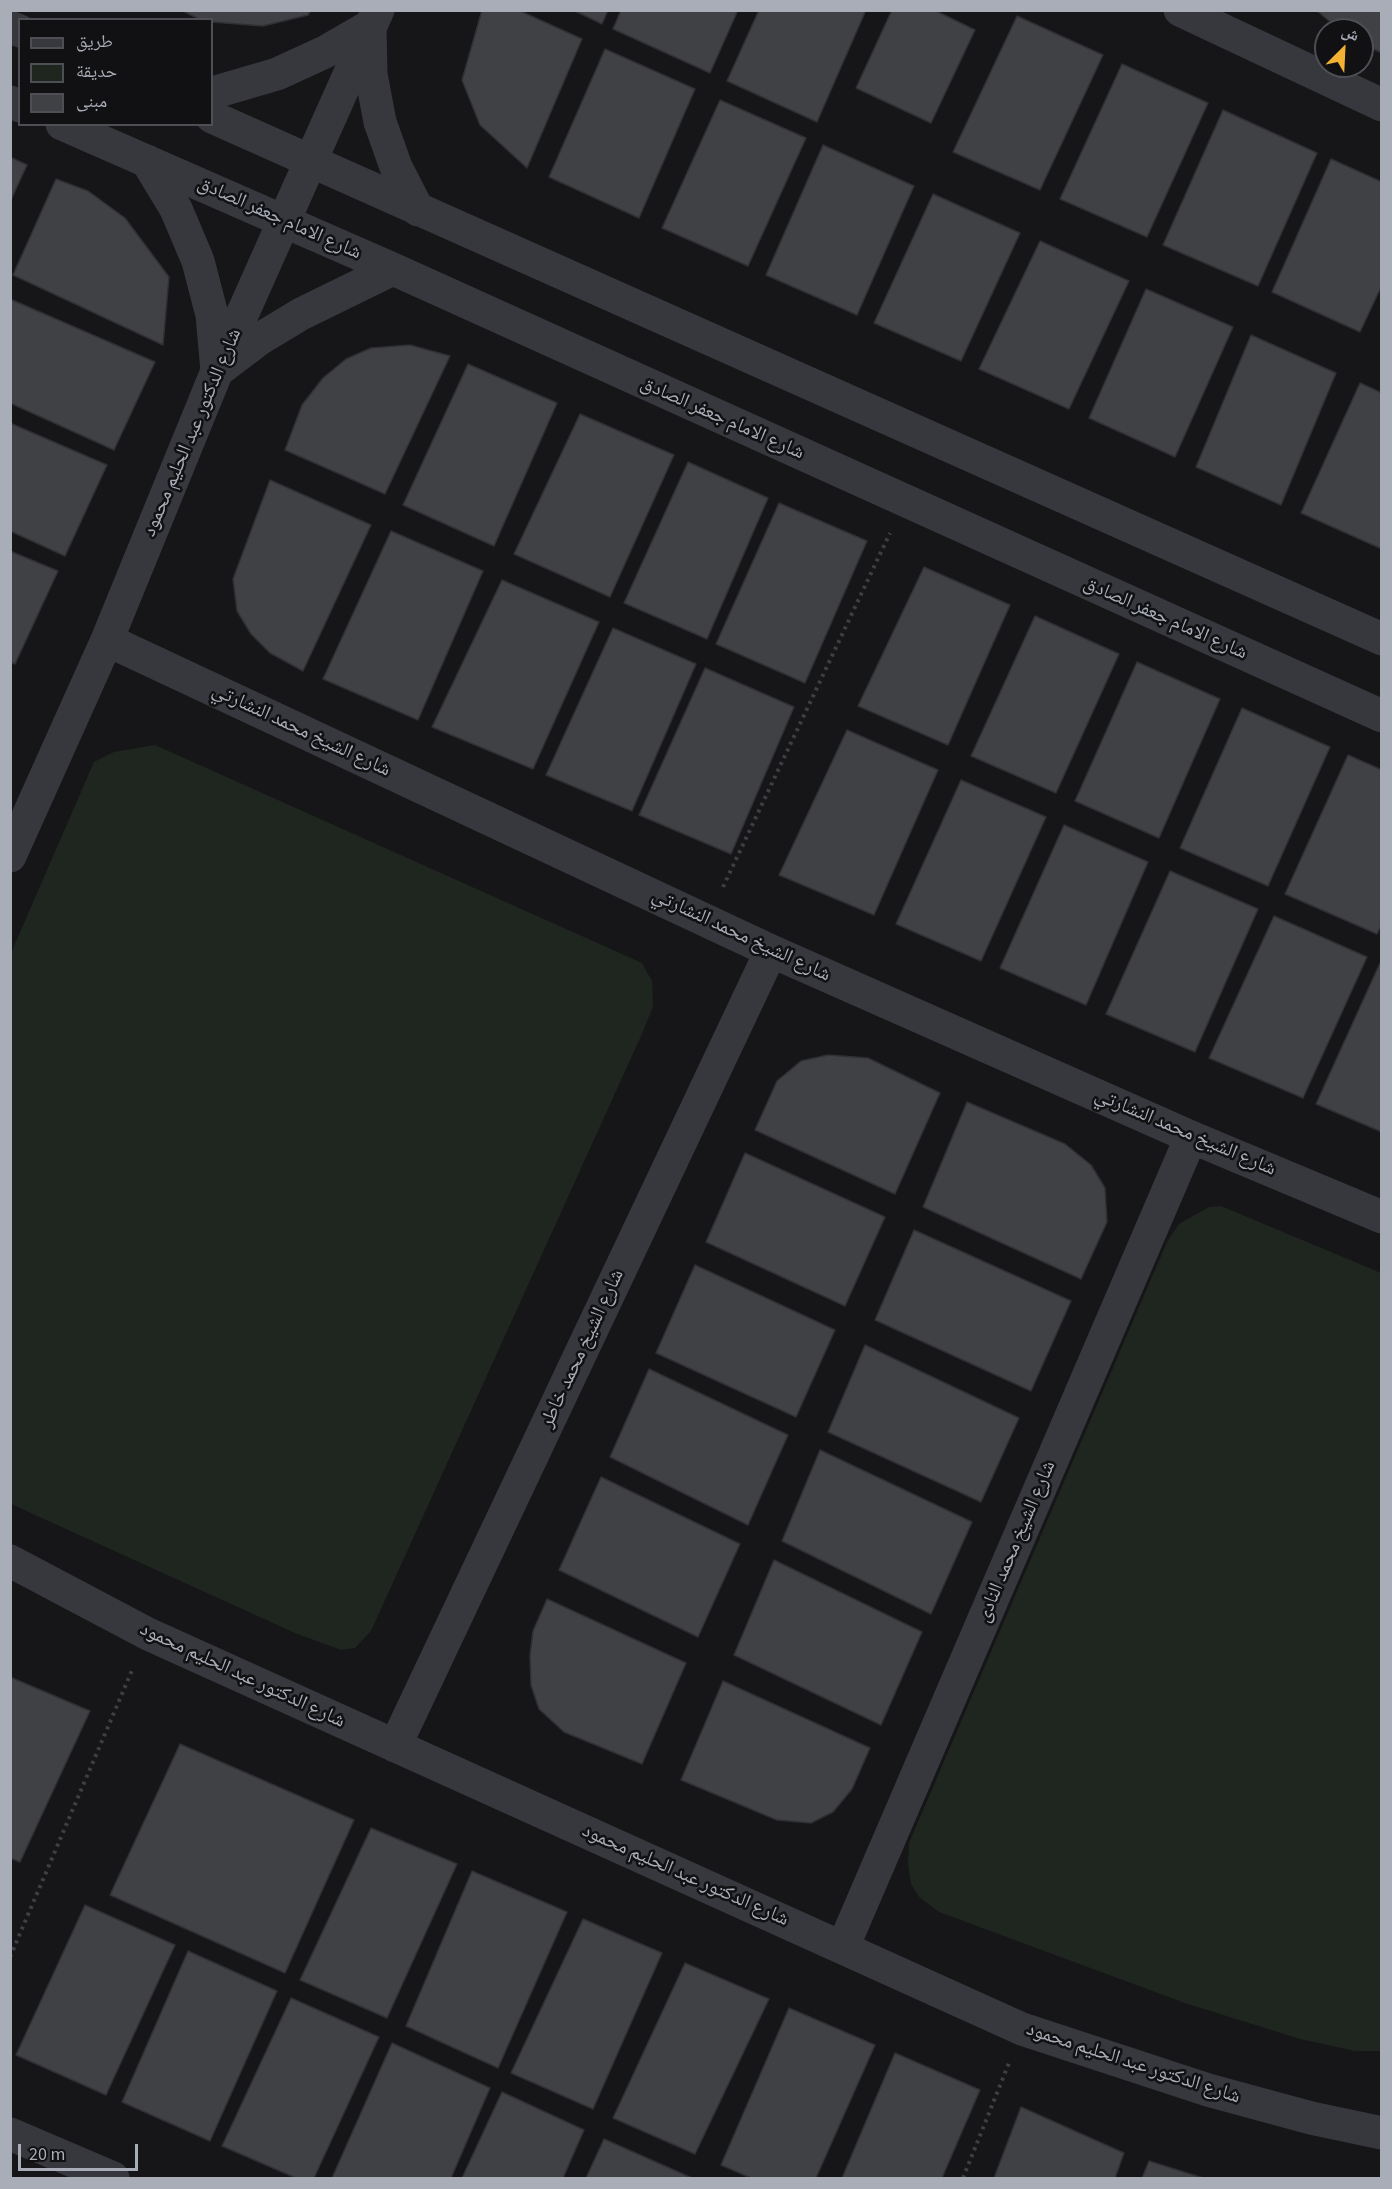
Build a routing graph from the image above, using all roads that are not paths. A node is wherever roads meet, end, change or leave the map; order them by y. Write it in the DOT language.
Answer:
graph roads {
  1 [pos="1180,10"];
  2 [pos="374,18"];
  3 [pos="213,93"];
  4 [pos="1382,105"];
  5 [pos="213,117"];
  6 [pos="67,126"];
  7 [pos="147,161"];
  8 [pos="310,161"];
  9 [pos="418,210"];
  10 [pos="284,221"];
  11 [pos="393,269"];
  12 [pos="218,371"];
  13 [pos="1382,639"];
  14 [pos="107,640"];
  15 [pos="1382,716"];
  16 [pos="10,856"];
  17 [pos="771,951"];
  18 [pos="1191,1137"];
  19 [pos="1382,1217"];
  20 [pos="10,1562"];
  21 [pos="395,1746"];
  22 [pos="843,1947"];
  23 [pos="1382,2133"];
  24 [pos="10,2134"];
  25 [pos="112,2178"];
  1 -- 4 [label="street"];
  2 -- 3 [label="street"];
  2 -- 8 [label="street, شارع الدكتور عبد الحليم محمود"];
  2 -- 9 [label="street"];
  5 -- 8 [label="street"];
  6 -- 7 [label="street, شارع الامام جعفر الصادق"];
  7 -- 10 [label="street, شارع الامام جعفر الصادق"];
  7 -- 12 [label="street"];
  8 -- 9 [label="street"];
  8 -- 10 [label="street, شارع الدكتور عبد الحليم محمود"];
  9 -- 13 [label="street"];
  10 -- 11 [label="street, شارع الامام جعفر الصادق"];
  10 -- 12 [label="street, شارع الدكتور عبد الحليم محمود"];
  11 -- 12 [label="street"];
  11 -- 15 [label="street, شارع الامام جعفر الصادق"];
  12 -- 14 [label="street, شارع الدكتور عبد الحليم محمود"];
  14 -- 16 [label="street, شارع الدكتور عبد الحليم محمود"];
  14 -- 17 [label="street, شارع الشيخ محمد النشارتي"];
  17 -- 18 [label="street, شارع الشيخ محمد النشارتي"];
  17 -- 21 [label="street, شارع الشيخ محمد خاطر"];
  18 -- 19 [label="street, شارع الشيخ محمد النشارتي"];
  18 -- 22 [label="street, شارع الشيخ محمد النادى"];
  20 -- 21 [label="street, شارع الدكتور عبد الحليم محمود"];
  21 -- 22 [label="street, شارع الدكتور عبد الحليم محمود"];
  22 -- 23 [label="street, شارع الدكتور عبد الحليم محمود"];
  24 -- 25 [label="street"];
}
